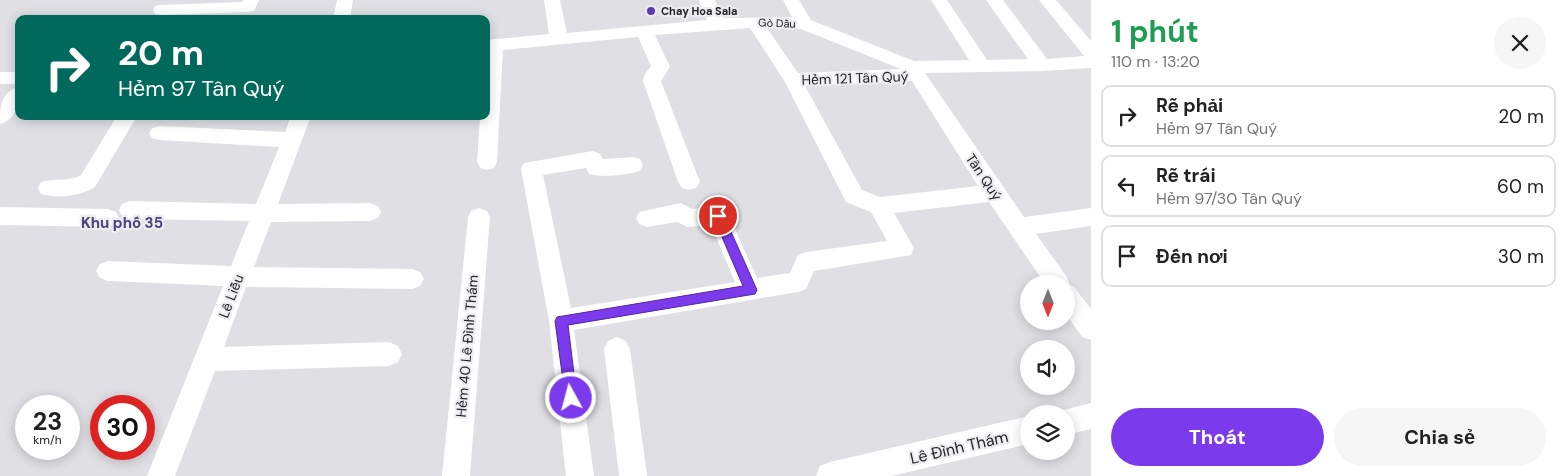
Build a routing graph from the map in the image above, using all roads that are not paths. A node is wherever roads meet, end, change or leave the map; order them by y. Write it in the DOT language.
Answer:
graph roads {
  1 [pos="251,0"];
  2 [pos="345,0"];
  3 [pos="552,0"];
  4 [pos="707,0"];
  5 [pos="791,0"];
  6 [pos="939,0"];
  7 [pos="994,0"];
  8 [pos="1047,0"];
  9 [pos="161,10"];
  10 [pos="342,15"];
  11 [pos="754,22"];
  12 [pos="717,24"];
  13 [pos="804,24"];
  14 [pos="644,31"];
  15 [pos="559,39"];
  16 [pos="490,45"];
  17 [pos="1091,53"];
  18 [pos="1091,62"];
  19 [pos="1042,65"];
  20 [pos="982,66"];
  21 [pos="914,71"];
  22 [pos="0,78"];
  23 [pos="15,78"];
  24 [pos="793,80"];
  25 [pos="15,98"];
  26 [pos="0,117"];
  27 [pos="125,120"];
  28 [pos="300,120"];
  29 [pos="488,120"];
  30 [pos="160,133"];
  31 [pos="292,140"];
  32 [pos="487,162"];
  33 [pos="633,165"];
  34 [pos="689,182"];
  35 [pos="49,188"];
  36 [pos="994,193"];
  37 [pos="879,206"];
  38 [pos="130,210"];
  39 [pos="370,212"];
  40 [pos="264,213"];
  41 [pos="0,216"];
  42 [pos="479,217"];
  43 [pos="1091,217"];
  44 [pos="108,218"];
  45 [pos="647,218"];
  46 [pos="1019,227"];
  47 [pos="108,271"];
  48 [pos="1053,275"];
  49 [pos="239,277"];
  50 [pos="412,278"];
  51 [pos="750,290"];
  52 [pos="1075,307"];
  53 [pos="562,321"];
  54 [pos="1091,329"];
  55 [pos="618,349"];
  56 [pos="388,354"];
  57 [pos="206,359"];
  58 [pos="1091,416"];
  59 [pos="1075,420"];
  60 [pos="1020,432"];
  61 [pos="161,476"];
  62 [pos="456,476"];
  63 [pos="580,476"];
  64 [pos="633,476"];
  65 [pos="830,476"];
  1 -- 9 [label="street"];
  2 -- 10 [label="street"];
  3 -- 15 [label="street"];
  4 -- 12 [label="street"];
  5 -- 13 [label="street"];
  6 -- 20 [label="street"];
  7 -- 19 [label="street"];
  8 -- 17 [label="street"];
  11 -- 12 [label="street, Gò Dầu"];
  11 -- 13 [label="street, Gò Dầu"];
  11 -- 24 [label="street"];
  12 -- 14 [label="street, Gò Dầu"];
  13 -- 21 [label="street, Gò Dầu"];
  14 -- 15 [label="street, Gò Dầu"];
  14 -- 34 [label="street"];
  15 -- 16 [label="street, Gò Dầu"];
  18 -- 19 [label="street, Gò Dầu"];
  19 -- 20 [label="street, Gò Dầu"];
  20 -- 21 [label="street, Gò Dầu"];
  21 -- 24 [label="street, Hẻm 121 Tân Quý"];
  21 -- 36 [label="street, Tân Quý"];
  22 -- 23 [label="street"];
  24 -- 37 [label="street"];
  25 -- 26 [label="street"];
  27 -- 35 [label="street"];
  28 -- 31 [label="street, Lê Liễu"];
  29 -- 32 [label="street"];
  30 -- 31 [label="street"];
  31 -- 40 [label="street, Lê Liễu"];
  33 -- 53 [label="street"];
  36 -- 37 [label="street"];
  36 -- 46 [label="street, Tân Quý"];
  37 -- 51 [label="street"];
  38 -- 40 [label="street"];
  39 -- 40 [label="street"];
  40 -- 49 [label="street, Lê Liễu"];
  41 -- 44 [label="street"];
  42 -- 62 [label="street, Hẻm 40 Lê Đình Thám"];
  43 -- 46 [label="street"];
  45 -- 51 [label="street"];
  46 -- 48 [label="street, Tân Quý"];
  47 -- 49 [label="street"];
  49 -- 50 [label="street"];
  49 -- 57 [label="street, Lê Liễu"];
  51 -- 53 [label="street"];
  52 -- 54 [label="street"];
  53 -- 63 [label="street"];
  55 -- 64 [label="street"];
  56 -- 57 [label="street"];
  57 -- 61 [label="street, Lê Liễu"];
  58 -- 59 [label="street"];
  60 -- 65 [label="street, Lê Đình Thám"];
}
